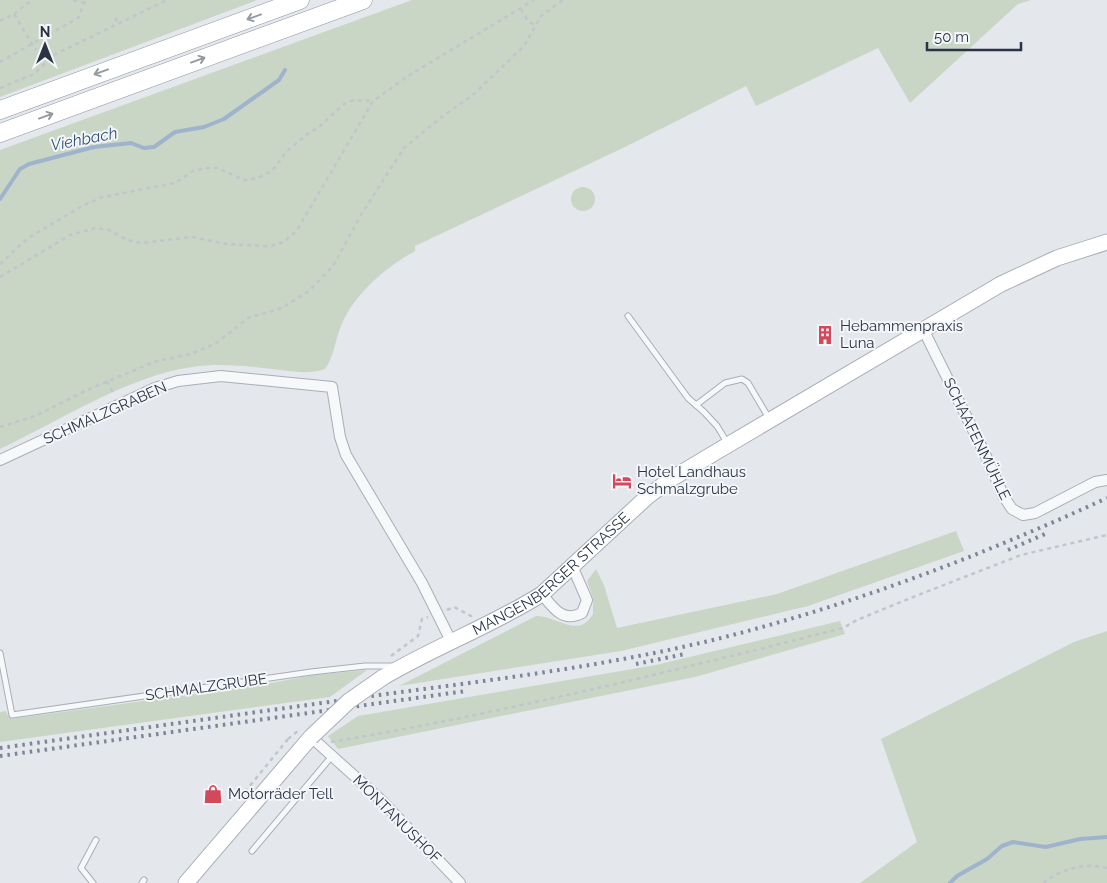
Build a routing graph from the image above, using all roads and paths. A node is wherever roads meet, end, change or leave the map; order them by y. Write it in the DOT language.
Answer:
graph roads {
  1 [pos="32,0"];
  2 [pos="73,0"];
  3 [pos="167,0"];
  4 [pos="300,0"];
  5 [pos="363,0"];
  6 [pos="534,0"];
  7 [pos="563,0"];
  8 [pos="85,2"];
  9 [pos="521,9"];
  10 [pos="14,14"];
  11 [pos="115,18"];
  12 [pos="0,21"];
  13 [pos="118,23"];
  14 [pos="536,25"];
  15 [pos="32,44"];
  16 [pos="36,50"];
  17 [pos="0,62"];
  18 [pos="0,88"];
  19 [pos="373,101"];
  20 [pos="0,110"];
  21 [pos="0,133"];
  22 [pos="1107,242"];
  23 [pos="0,264"];
  24 [pos="0,277"];
  25 [pos="628,316"];
  26 [pos="923,329"];
  27 [pos="107,381"];
  28 [pos="118,404"];
  29 [pos="696,405"];
  30 [pos="770,420"];
  31 [pos="0,428"];
  32 [pos="728,445"];
  33 [pos="0,460"];
  34 [pos="1107,480"];
  35 [pos="1107,535"];
  36 [pos="573,568"];
  37 [pos="542,594"];
  38 [pos="451,641"];
  39 [pos="0,652"];
  40 [pos="401,666"];
  41 [pos="316,740"];
  42 [pos="333,756"];
  43 [pos="96,840"];
  44 [pos="252,851"];
  45 [pos="1107,868"];
  46 [pos="94,883"];
  47 [pos="186,883"];
  48 [pos="460,883"];
  49 [pos="1043,883"];
  1 -- 10 [label="path"];
  2 -- 8 [label="path"];
  3 -- 13 [label="path"];
  4 -- 20 [label="highway, one-way"];
  21 -- 5 [label="highway, one-way"];
  6 -- 9 [label="path"];
  7 -- 14 [label="path"];
  8 -- 15 [label="path"];
  9 -- 14 [label="path"];
  9 -- 19 [label="path"];
  10 -- 12 [label="path"];
  10 -- 15 [label="path"];
  11 -- 13 [label="path"];
  13 -- 18 [label="path"];
  14 -- 27 [label="path"];
  15 -- 16 [label="path"];
  15 -- 17 [label="path"];
  19 -- 23 [label="path"];
  19 -- 24 [label="path"];
  22 -- 26 [label="main road, MANGENBERGER STRASSE"];
  25 -- 29 [label="lane"];
  26 -- 30 [label="main road, MANGENBERGER STRASSE"];
  26 -- 34 [label="street, SCHAAFENMÜHLE"];
  27 -- 28 [label="path"];
  27 -- 31 [label="path"];
  28 -- 33 [label="street, SCHMALZGRABEN"];
  28 -- 38 [label="street, SCHMALZGRABEN"];
  29 -- 30 [label="lane"];
  29 -- 32 [label="lane"];
  30 -- 32 [label="main road, MANGENBERGER STRASSE"];
  32 -- 36 [label="main road, MANGENBERGER STRASSE"];
  35 -- 41 [label="path"];
  36 -- 37 [label="main road, MANGENBERGER STRASSE"];
  36 -- 37 [label="street"];
  37 -- 38 [label="main road, MANGENBERGER STRASSE"];
  38 -- 40 [label="main road, MANGENBERGER STRASSE"];
  39 -- 40 [label="lane, SCHMALZGRUBE"];
  40 -- 41 [label="main road, MANGENBERGER STRASSE, bridge"];
  41 -- 42 [label="street, MONTANUSHOF"];
  41 -- 47 [label="main road, MANGENBERGER STRASSE"];
  42 -- 44 [label="lane"];
  42 -- 48 [label="street, MONTANUSHOF"];
  43 -- 46 [label="lane"];
  45 -- 49 [label="path"];
}
